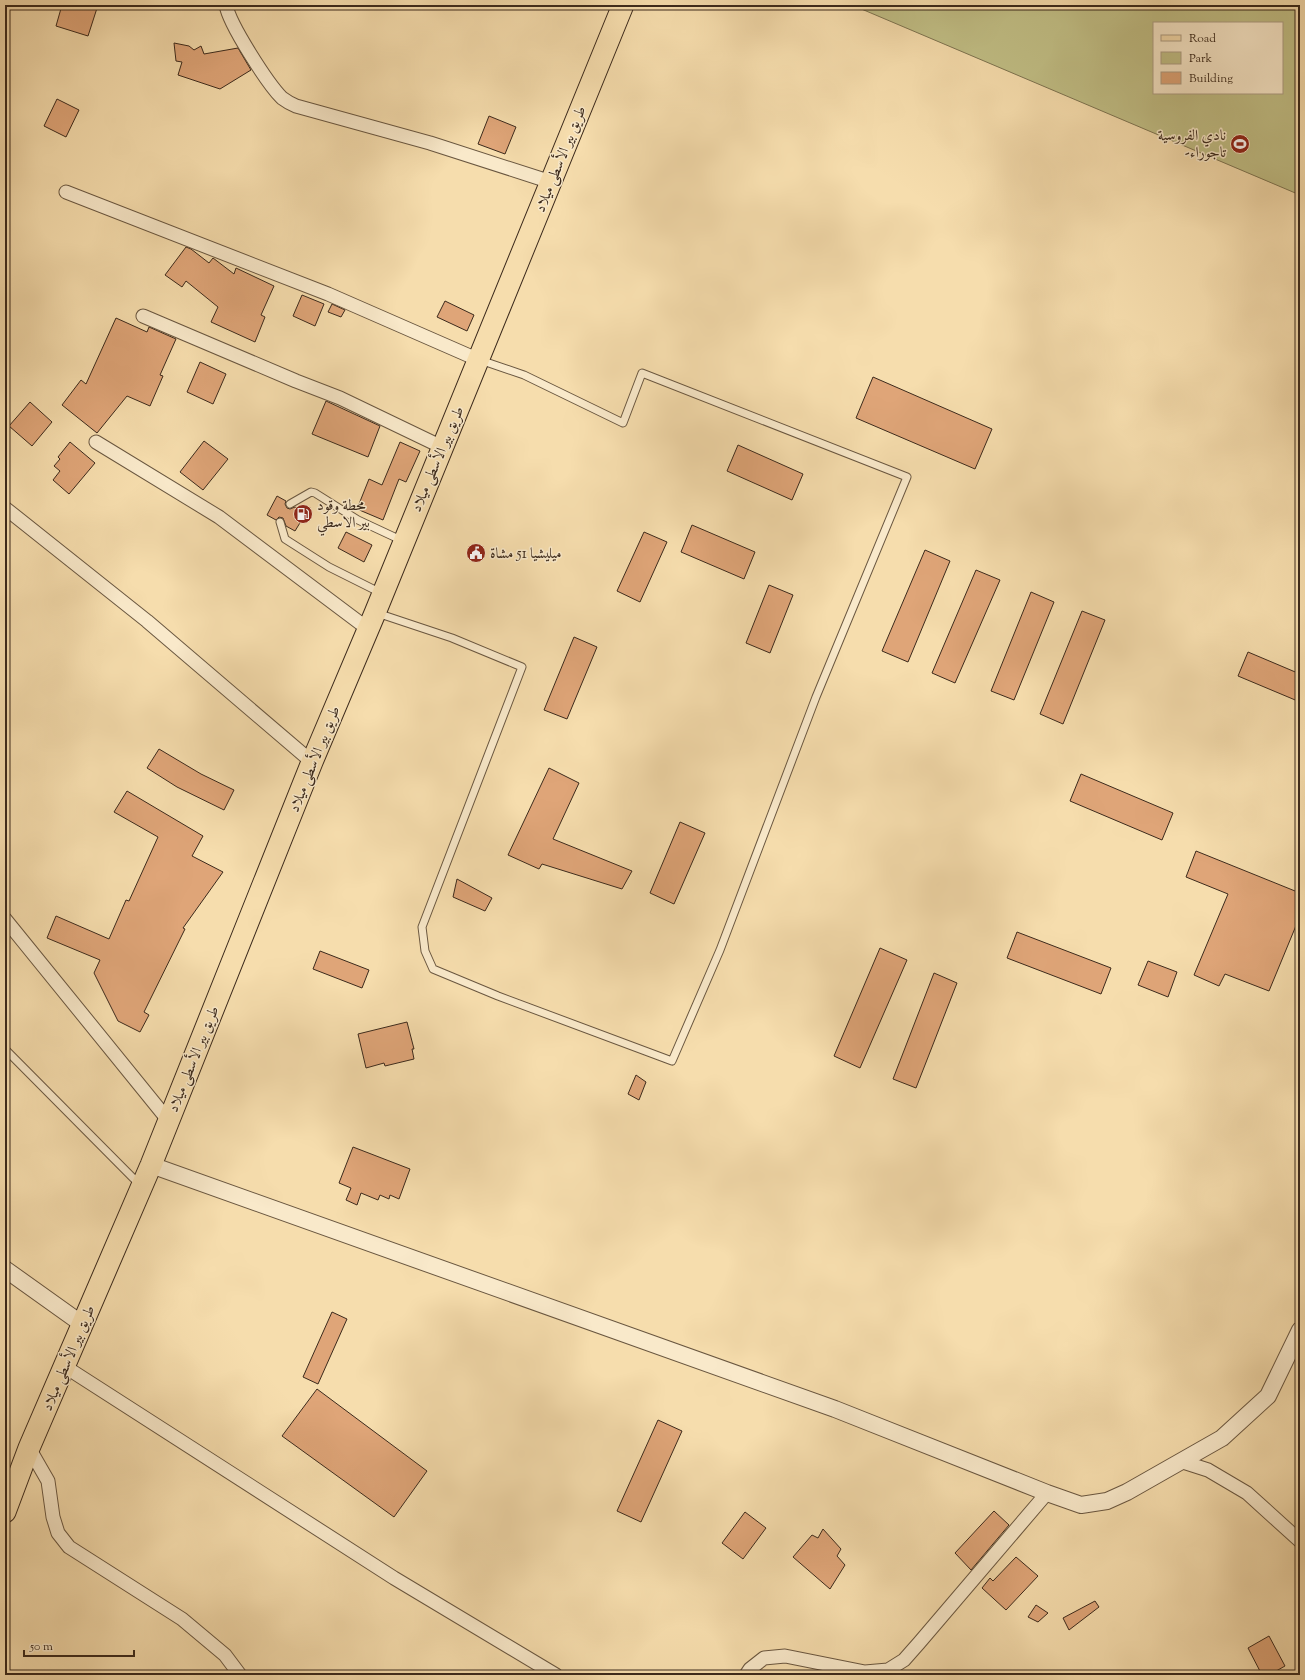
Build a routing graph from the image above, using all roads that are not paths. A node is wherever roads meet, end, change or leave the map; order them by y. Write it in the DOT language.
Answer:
graph roads {
  1 [pos="226,5"];
  2 [pos="623,5"];
  3 [pos="551,182"];
  4 [pos="66,192"];
  5 [pos="144,316"];
  6 [pos="479,360"];
  7 [pos="96,442"];
  8 [pos="442,447"];
  9 [pos="290,504"];
  10 [pos="5,508"];
  11 [pos="280,522"];
  12 [pos="403,541"];
  13 [pos="375,612"];
  14 [pos="312,762"];
  15 [pos="5,919"];
  16 [pos="5,1049"];
  17 [pos="168,1120"];
  18 [pos="151,1165"];
  19 [pos="141,1186"];
  20 [pos="5,1269"];
  21 [pos="82,1324"];
  22 [pos="1300,1330"];
  23 [pos="64,1366"];
  24 [pos="29,1448"];
  25 [pos="1180,1461"];
  26 [pos="1047,1493"];
  27 [pos="5,1512"];
  28 [pos="1300,1541"];
  29 [pos="240,1675"];
  30 [pos="556,1675"];
  31 [pos="746,1675"];
  1 -- 3 [label="street"];
  2 -- 3 [label="main road, طريق بير الأسطى ميلاد"];
  3 -- 6 [label="main road, طريق بير الأسطى ميلاد"];
  4 -- 6 [label="street"];
  5 -- 8 [label="street"];
  6 -- 8 [label="main road, طريق بير الأسطى ميلاد"];
  6 -- 13 [label="lane"];
  7 -- 13 [label="street"];
  8 -- 12 [label="main road, طريق بير الأسطى ميلاد"];
  9 -- 12 [label="lane"];
  10 -- 14 [label="street"];
  11 -- 13 [label="lane"];
  12 -- 13 [label="main road, طريق بير الأسطى ميلاد"];
  13 -- 14 [label="main road, طريق بير الأسطى ميلاد"];
  14 -- 17 [label="main road, طريق بير الأسطى ميلاد"];
  15 -- 17 [label="street"];
  16 -- 19 [label="lane"];
  17 -- 18 [label="main road, طريق بير الأسطى ميلاد"];
  18 -- 19 [label="main road, طريق بير الأسطى ميلاد"];
  18 -- 26 [label="street"];
  19 -- 21 [label="main road, طريق بير الأسطى ميلاد"];
  20 -- 21 [label="street"];
  21 -- 23 [label="main road, طريق بير الأسطى ميلاد"];
  22 -- 25 [label="street"];
  23 -- 24 [label="main road, طريق بير الأسطى ميلاد"];
  23 -- 30 [label="street"];
  24 -- 27 [label="main road, طريق بير الأسطى ميلاد"];
  24 -- 29 [label="street"];
  25 -- 26 [label="street"];
  25 -- 28 [label="street"];
  26 -- 31 [label="street"];
}
